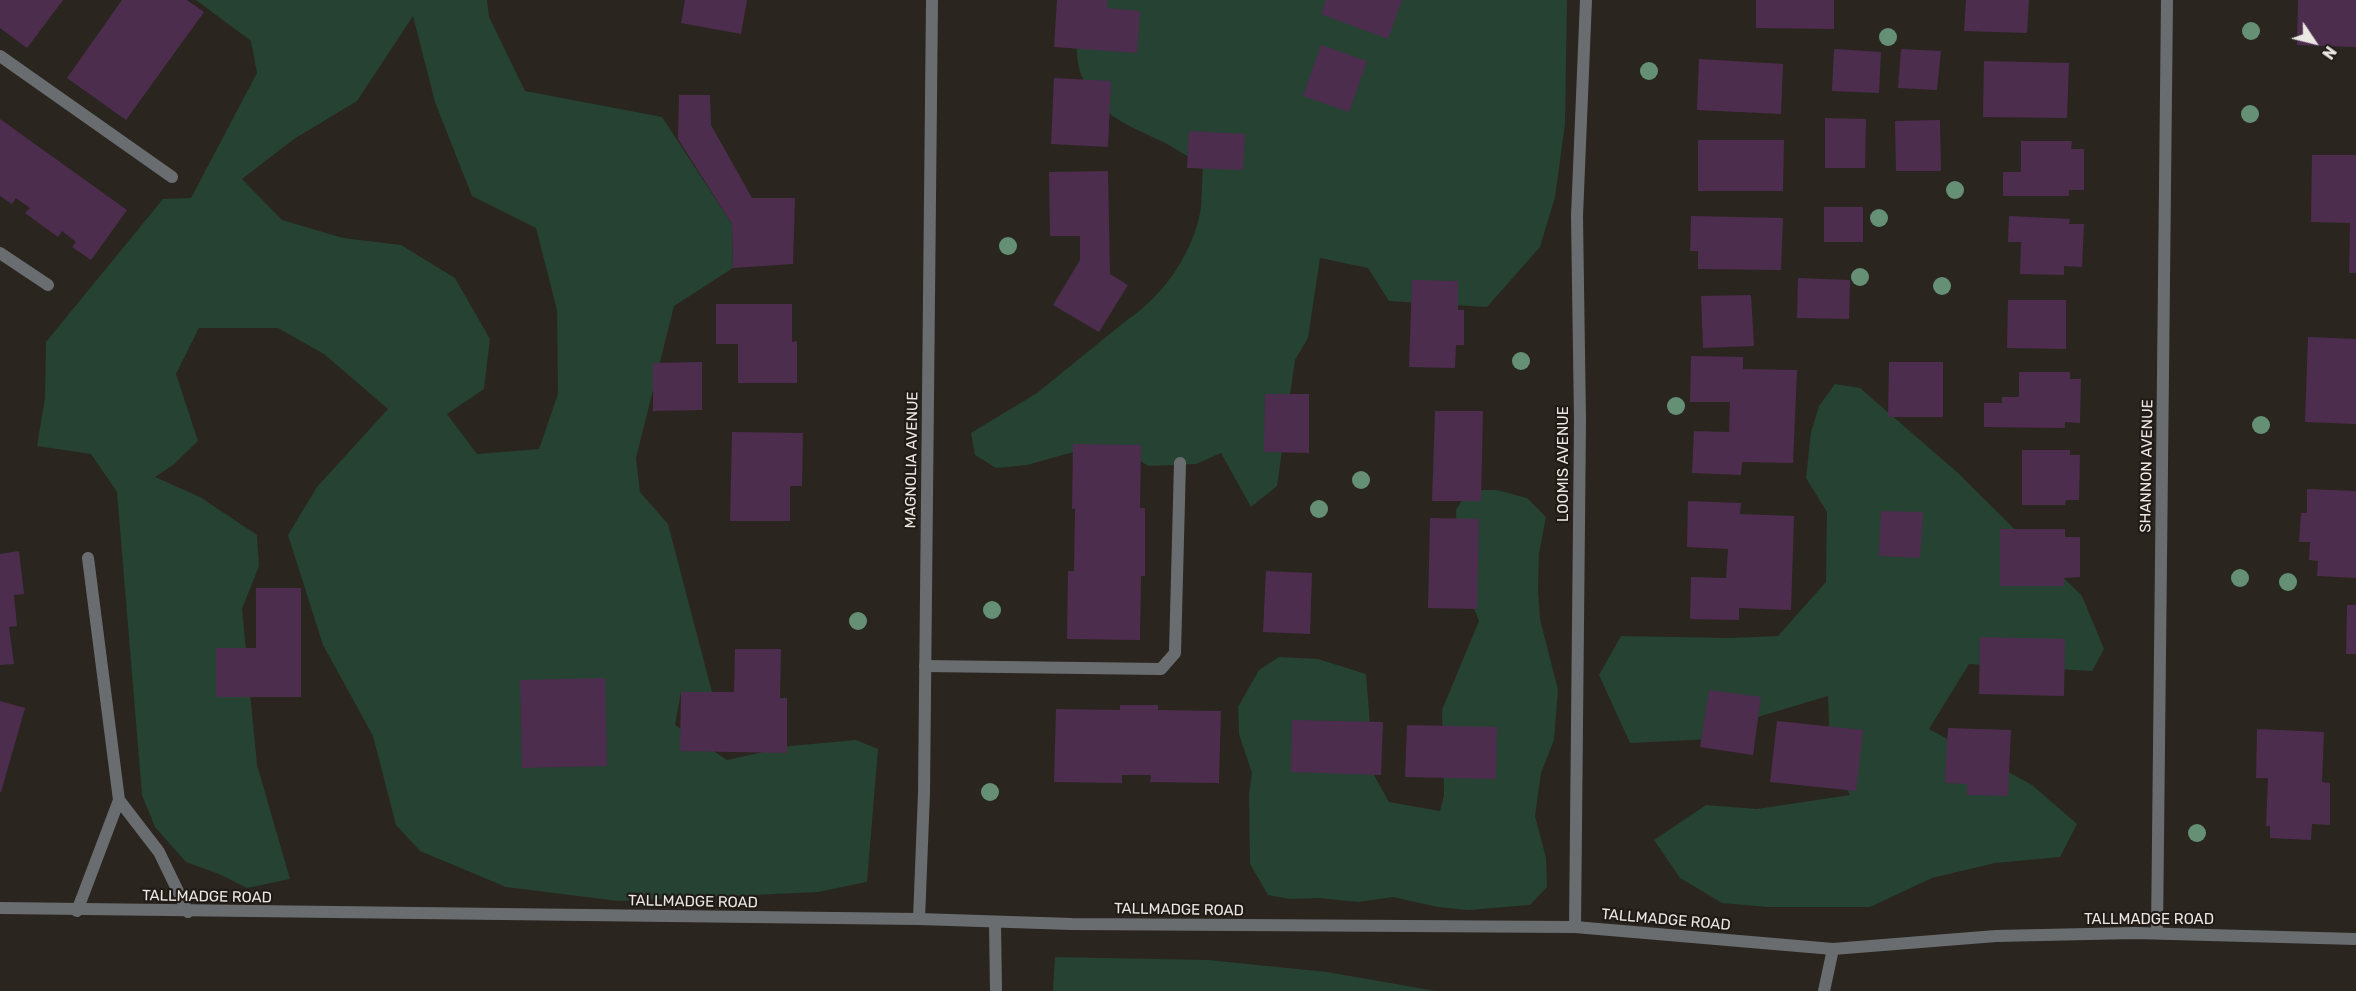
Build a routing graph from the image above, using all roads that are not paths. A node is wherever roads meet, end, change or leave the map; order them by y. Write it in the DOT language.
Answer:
graph roads {
  1 [pos="932,0"];
  2 [pos="1586,0"];
  3 [pos="2168,0"];
  4 [pos="0,56"];
  5 [pos="172,177"];
  6 [pos="0,253"];
  7 [pos="48,285"];
  8 [pos="1180,463"];
  9 [pos="88,558"];
  10 [pos="925,666"];
  11 [pos="119,800"];
  12 [pos="0,908"];
  13 [pos="77,911"];
  14 [pos="188,912"];
  15 [pos="919,919"];
  16 [pos="995,922"];
  17 [pos="1575,927"];
  18 [pos="2157,933"];
  19 [pos="2356,939"];
  20 [pos="1833,949"];
  21 [pos="996,991"];
  22 [pos="1824,991"];
  1 -- 10 [label="street, MAGNOLIA AVENUE"];
  2 -- 17 [label="street, LOOMIS AVENUE"];
  3 -- 18 [label="street, SHANNON AVENUE"];
  4 -- 5 [label="street"];
  6 -- 7 [label="street"];
  8 -- 10 [label="street"];
  9 -- 11 [label="street"];
  10 -- 15 [label="street, MAGNOLIA AVENUE"];
  11 -- 13 [label="street"];
  11 -- 14 [label="street"];
  12 -- 13 [label="street, TALLMADGE ROAD"];
  13 -- 14 [label="street, TALLMADGE ROAD"];
  14 -- 15 [label="street, TALLMADGE ROAD"];
  15 -- 16 [label="street, TALLMADGE ROAD"];
  16 -- 17 [label="street, TALLMADGE ROAD"];
  16 -- 21 [label="street"];
  17 -- 20 [label="street, TALLMADGE ROAD"];
  18 -- 19 [label="street, TALLMADGE ROAD"];
  18 -- 20 [label="street, TALLMADGE ROAD"];
  20 -- 22 [label="street"];
}
